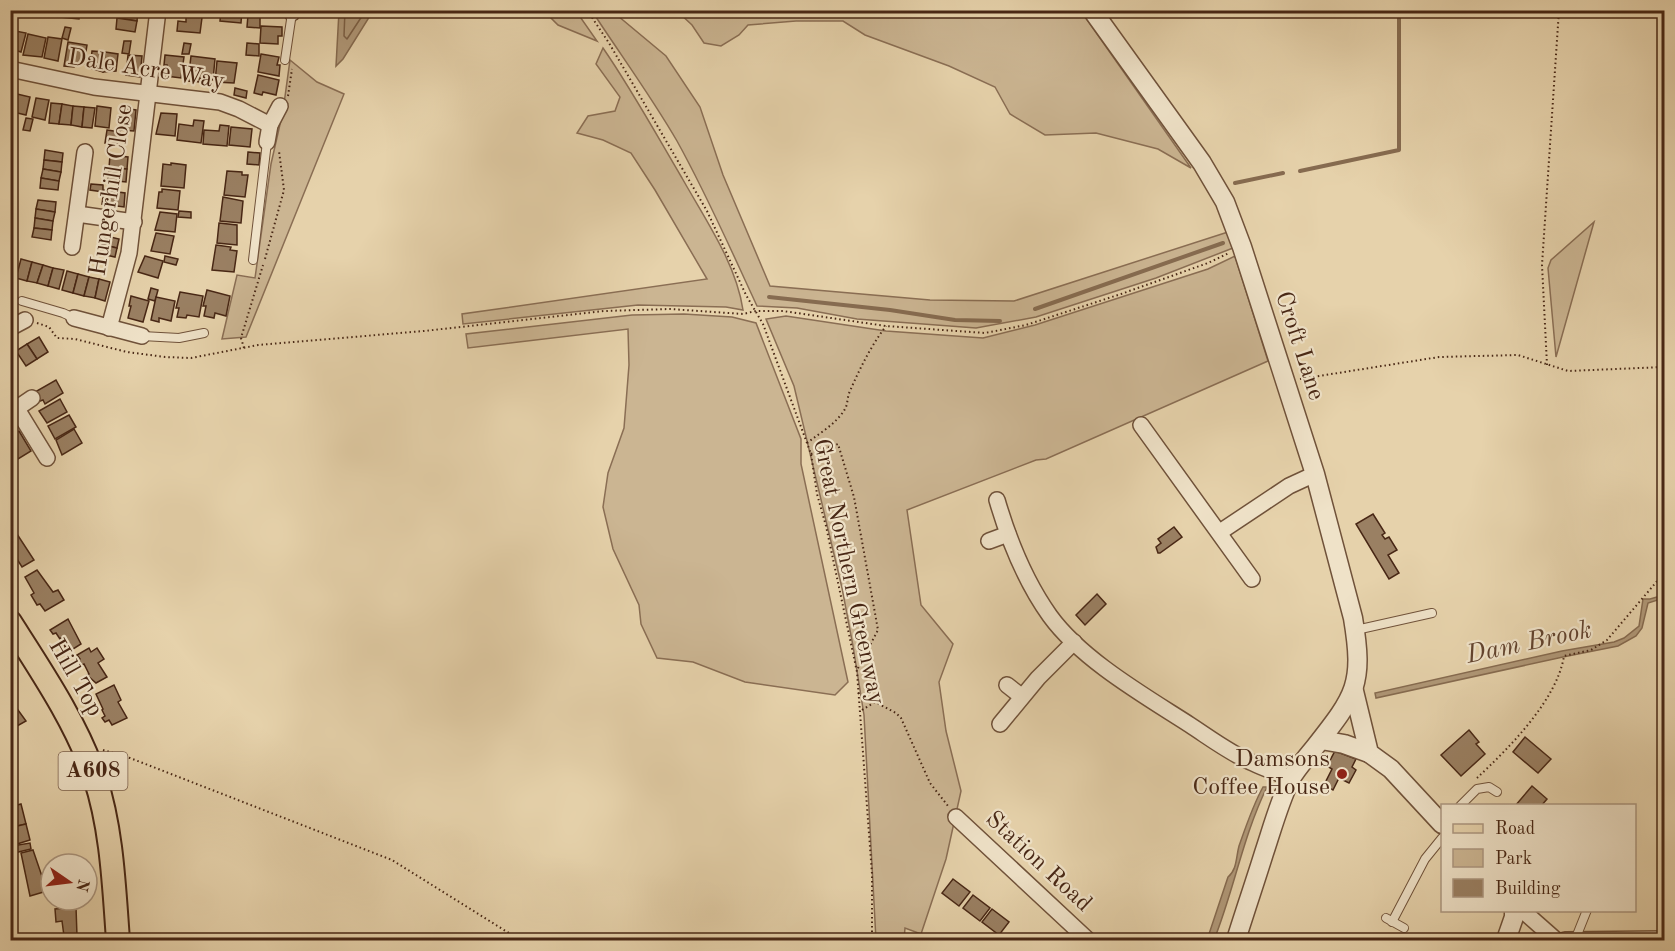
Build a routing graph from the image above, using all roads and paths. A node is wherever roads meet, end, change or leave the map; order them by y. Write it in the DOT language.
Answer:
graph roads {
  1 [pos="158,10"];
  2 [pos="587,10"];
  3 [pos="1092,10"];
  4 [pos="1559,10"];
  5 [pos="292,12"];
  6 [pos="289,60"];
  7 [pos="10,69"];
  8 [pos="149,93"];
  9 [pos="284,102"];
  10 [pos="270,125"];
  11 [pos="273,146"];
  12 [pos="85,152"];
  13 [pos="77,214"];
  14 [pos="134,222"];
  15 [pos="1242,247"];
  16 [pos="72,248"];
  17 [pos="253,260"];
  18 [pos="22,301"];
  19 [pos="756,311"];
  20 [pos="74,318"];
  21 [pos="25,320"];
  22 [pos="886,326"];
  23 [pos="10,328"];
  24 [pos="109,328"];
  25 [pos="204,333"];
  26 [pos="142,336"];
  27 [pos="57,338"];
  28 [pos="244,348"];
  29 [pos="1547,365"];
  30 [pos="1665,367"];
  31 [pos="1285,382"];
  32 [pos="32,398"];
  33 [pos="14,411"];
  34 [pos="1141,425"];
  35 [pos="807,443"];
  36 [pos="811,454"];
  37 [pos="47,458"];
  38 [pos="1315,474"];
  39 [pos="997,500"];
  40 [pos="1220,532"];
  41 [pos="1008,534"];
  42 [pos="989,541"];
  43 [pos="1665,573"];
  44 [pos="1252,579"];
  45 [pos="1432,613"];
  46 [pos="10,621"];
  47 [pos="1355,630"];
  48 [pos="1074,642"];
  49 [pos="857,672"];
  50 [pos="1007,685"];
  51 [pos="1354,691"];
  52 [pos="858,693"];
  53 [pos="1021,696"];
  54 [pos="875,702"];
  55 [pos="861,711"];
  56 [pos="1000,724"];
  57 [pos="1326,734"];
  58 [pos="86,752"];
  59 [pos="1369,753"];
  60 [pos="1291,778"];
  61 [pos="1474,782"];
  62 [pos="1497,792"];
  63 [pos="1462,804"];
  64 [pos="956,817"];
  65 [pos="1441,826"];
  66 [pos="1441,829"];
  67 [pos="1514,912"];
  68 [pos="1524,912"];
  69 [pos="1586,912"];
  70 [pos="1404,928"];
  71 [pos="1665,939"];
  72 [pos="118,940"];
  73 [pos="520,940"];
  74 [pos="872,940"];
  75 [pos="1088,940"];
  76 [pos="1236,940"];
  77 [pos="1506,940"];
  78 [pos="1556,940"];
  79 [pos="1565,940"];
  80 [pos="1575,940"];
  1 -- 8 [label="street, Hungerhill Close"];
  2 -- 19 [label="path, Great Northern Greenway"];
  3 -- 15 [label="street, Croft Lane"];
  4 -- 29 [label="path"];
  5 -- 6 [label="lane"];
  6 -- 9 [label="path"];
  7 -- 8 [label="street, Dale Acre Way"];
  8 -- 10 [label="street, Dale Acre Way"];
  8 -- 14 [label="street, Hungerhill Close"];
  9 -- 10 [label="street"];
  10 -- 11 [label="street"];
  11 -- 17 [label="lane"];
  11 -- 28 [label="path"];
  12 -- 13 [label="street"];
  13 -- 14 [label="street"];
  13 -- 16 [label="street"];
  14 -- 24 [label="street, Hungerhill Close"];
  15 -- 22 [label="path"];
  15 -- 31 [label="street, Croft Lane"];
  18 -- 20 [label="lane"];
  19 -- 22 [label="path"];
  19 -- 28 [label="path"];
  19 -- 35 [label="path, Great Northern Greenway"];
  20 -- 24 [label="street"];
  21 -- 23 [label="street"];
  22 -- 35 [label="path"];
  24 -- 26 [label="street"];
  25 -- 26 [label="lane"];
  27 -- 28 [label="path"];
  29 -- 30 [label="path"];
  29 -- 31 [label="path"];
  31 -- 38 [label="street, Croft Lane"];
  32 -- 33 [label="street"];
  33 -- 37 [label="street"];
  34 -- 40 [label="street"];
  35 -- 36 [label="path, Great Northern Greenway"];
  36 -- 49 [label="path, Great Northern Greenway"];
  36 -- 49 [label="path"];
  38 -- 40 [label="street"];
  38 -- 47 [label="street, Croft Lane"];
  39 -- 41 [label="street"];
  40 -- 44 [label="street"];
  41 -- 42 [label="street"];
  41 -- 48 [label="street"];
  43 -- 61 [label="path"];
  45 -- 47 [label="lane"];
  46 -- 58 [label="main road, Hill Top / A608"];
  47 -- 51 [label="street, Croft Lane"];
  48 -- 53 [label="street"];
  48 -- 60 [label="street"];
  49 -- 52 [label="path, Great Northern Greenway"];
  50 -- 53 [label="street"];
  51 -- 57 [label="street, Croft Lane"];
  51 -- 59 [label="street"];
  52 -- 54 [label="path"];
  52 -- 55 [label="path, Great Northern Greenway"];
  53 -- 56 [label="street"];
  54 -- 55 [label="path"];
  54 -- 64 [label="path"];
  55 -- 74 [label="path, Great Northern Greenway"];
  57 -- 59 [label="street"];
  57 -- 60 [label="street, Croft Lane"];
  58 -- 72 [label="main road, Hill Top / A608"];
  58 -- 73 [label="path"];
  59 -- 65 [label="street"];
  60 -- 76 [label="street, Croft Lane"];
  62 -- 63 [label="lane"];
  64 -- 75 [label="street, Station Road"];
  66 -- 70 [label="lane"];
  67 -- 77 [label="street"];
  68 -- 78 [label="street"];
  69 -- 80 [label="lane"];
  71 -- 80 [label="street"];
  79 -- 80 [label="street"];
}
